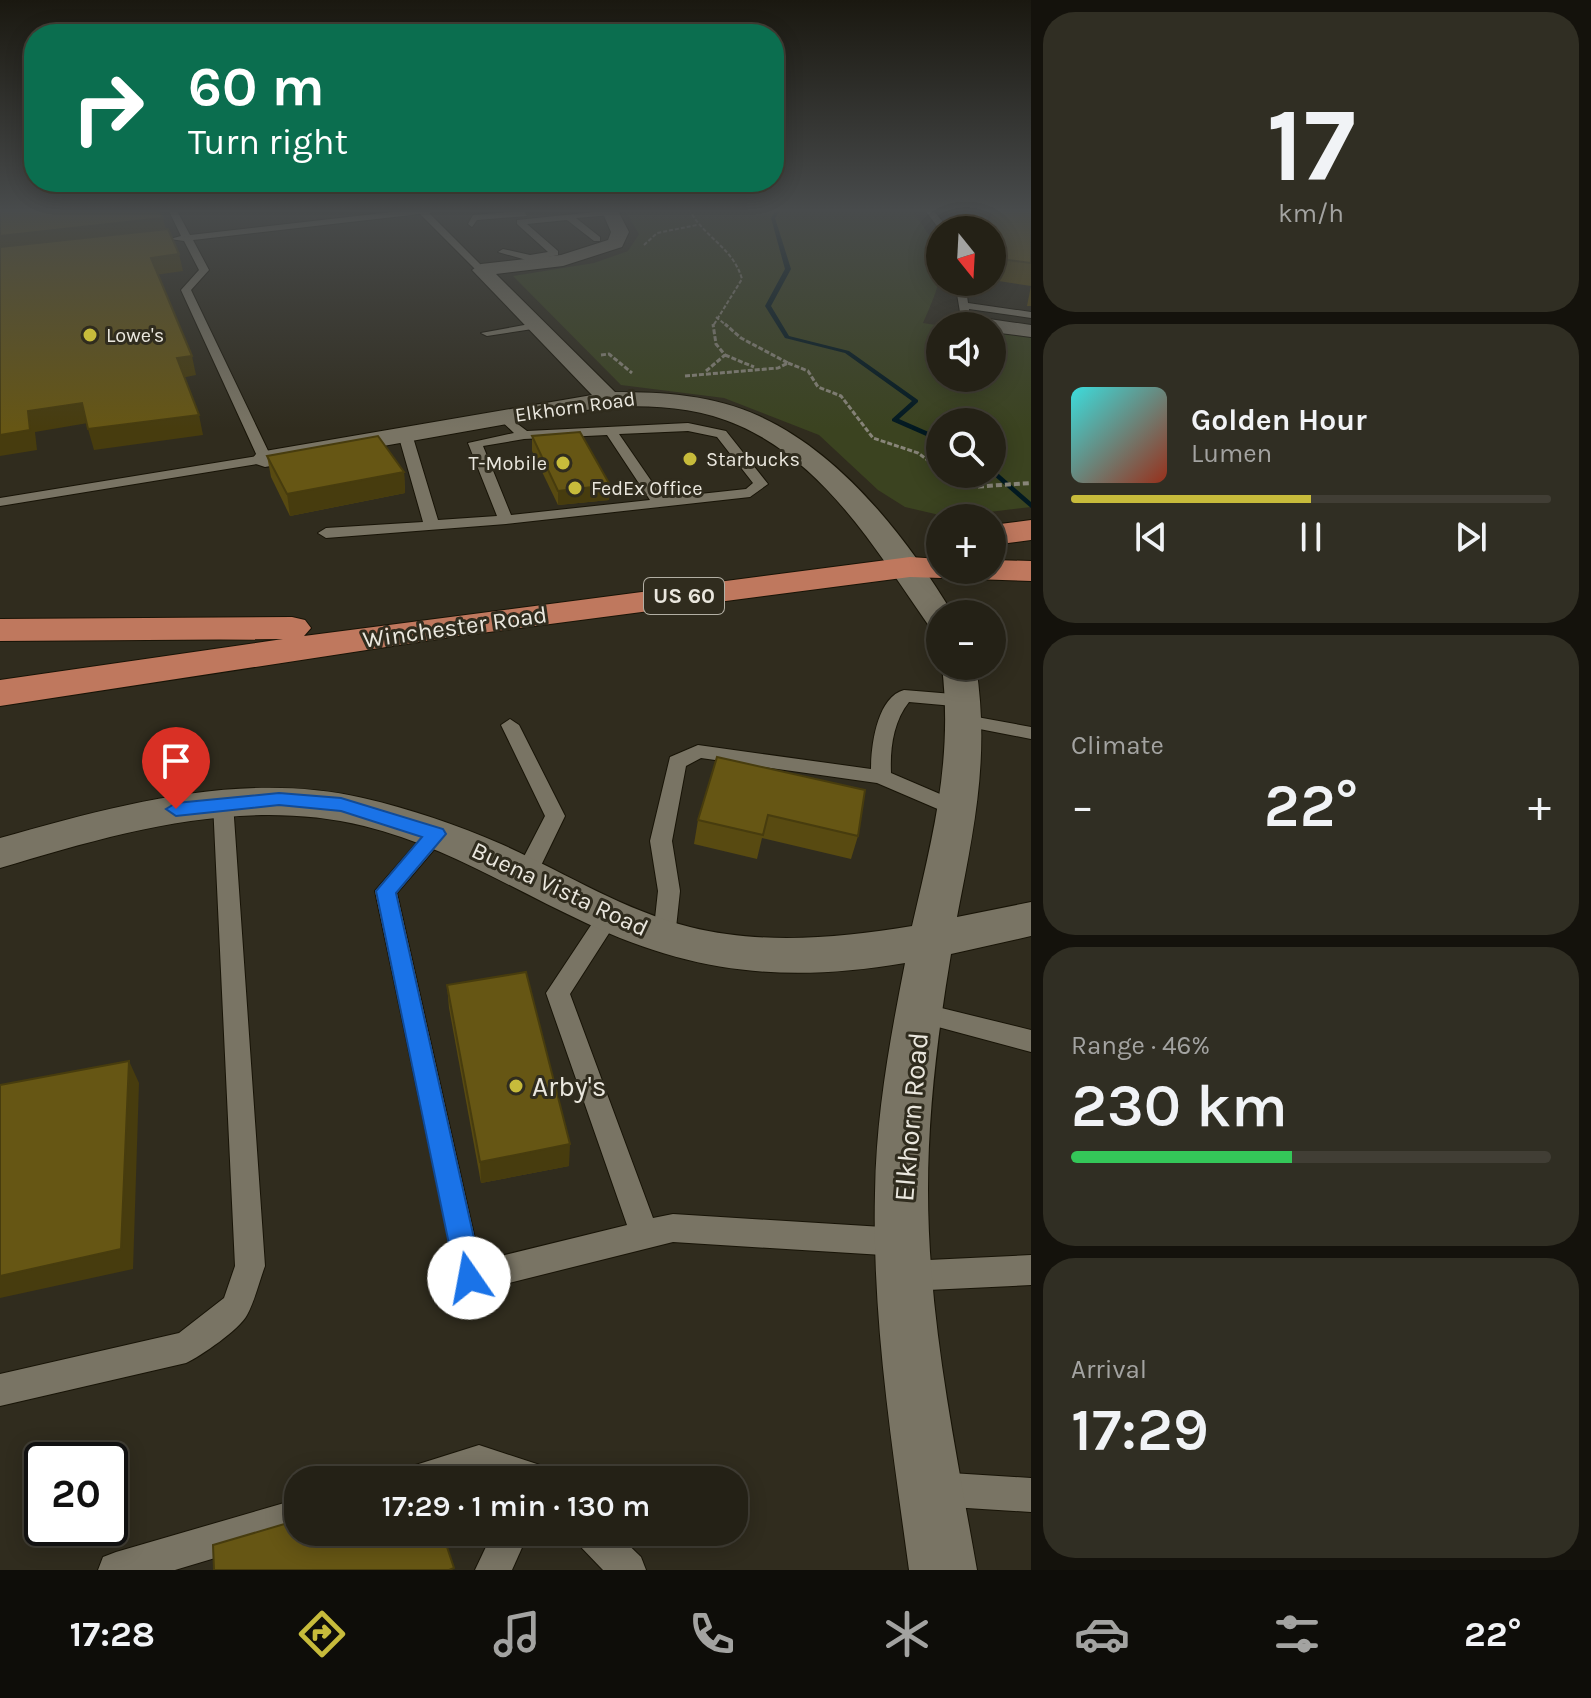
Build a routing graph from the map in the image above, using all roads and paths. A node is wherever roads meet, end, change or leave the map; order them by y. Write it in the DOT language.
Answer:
graph roads {
  1 [pos="193,282"];
  2 [pos="493,282"];
  3 [pos="740,282"];
  4 [pos="961,296"];
  5 [pos="962,305"];
  6 [pos="963,312"];
  7 [pos="1031,315"];
  8 [pos="716,317"];
  9 [pos="535,326"];
  10 [pos="1006,327"];
  11 [pos="1031,331"];
  12 [pos="487,333"];
  13 [pos="725,355"];
  14 [pos="788,363"];
  15 [pos="757,368"];
  16 [pos="704,372"];
  17 [pos="638,374"];
  18 [pos="680,377"];
  19 [pos="603,394"];
  20 [pos="503,417"];
  21 [pos="610,430"];
  22 [pos="405,434"];
  23 [pos="524,435"];
  24 [pos="265,459"];
  25 [pos="926,459"];
  26 [pos="1031,483"];
  27 [pos="1006,485"];
  28 [pos="0,502"];
  29 [pos="659,503"];
  30 [pos="506,520"];
  31 [pos="432,526"];
  32 [pos="1031,530"];
  33 [pos="326,533"];
  34 [pos="1006,533"];
  35 [pos="926,560"];
  36 [pos="926,564"];
  37 [pos="1006,571"];
  38 [pos="1031,571"];
  39 [pos="458,625"];
  40 [pos="0,630"];
  41 [pos="0,693"];
  42 [pos="963,696"];
  43 [pos="510,725"];
  44 [pos="1031,733"];
  45 [pos="881,777"];
  46 [pos="223,803"];
  47 [pos="961,811"];
  48 [pos="436,834"];
  49 [pos="0,853"];
  50 [pos="526,874"];
  51 [pos="611,913"];
  52 [pos="1031,919"];
  53 [pos="664,937"];
  54 [pos="931,939"];
  55 [pos="921,1013"];
  56 [pos="1031,1041"];
  57 [pos="645,1235"];
  58 [pos="903,1259"];
  59 [pos="1031,1270"];
  60 [pos="0,1390"];
  61 [pos="465,1466"];
  62 [pos="492,1466"];
  63 [pos="931,1489"];
  64 [pos="1031,1495"];
  65 [pos="284,1520"];
  66 [pos="505,1546"];
  67 [pos="604,1546"];
  68 [pos="116,1570"];
  69 [pos="493,1570"];
  70 [pos="628,1570"];
  71 [pos="943,1570"];
  1 -- 24 [label="lane"];
  2 -- 9 [label="street"];
  3 -- 8 [label="path"];
  4 -- 5 [label="lane"];
  5 -- 6 [label="lane"];
  5 -- 7 [label="lane"];
  8 -- 13 [label="path"];
  8 -- 14 [label="path"];
  9 -- 12 [label="lane"];
  9 -- 19 [label="street"];
  10 -- 11 [label="street"];
  13 -- 15 [label="path"];
  13 -- 16 [label="path"];
  14 -- 15 [label="path"];
  14 -- 25 [label="path"];
  15 -- 16 [label="path"];
  16 -- 18 [label="path"];
  17 -- 19 [label="path"];
  19 -- 20 [label="street, Elkhorn Road"];
  19 -- 35 [label="street, Elkhorn Road"];
  20 -- 22 [label="street, Elkhorn Road"];
  20 -- 23 [label="lane"];
  21 -- 23 [label="lane"];
  21 -- 29 [label="lane"];
  21 -- 29 [label="lane"];
  22 -- 24 [label="street, Elkhorn Road"];
  22 -- 31 [label="lane"];
  23 -- 30 [label="lane"];
  24 -- 28 [label="lane"];
  26 -- 27 [label="path"];
  29 -- 30 [label="lane"];
  30 -- 31 [label="lane"];
  31 -- 33 [label="lane"];
  32 -- 34 [label="highway"];
  36 -- 39 [label="highway, Winchester Road / US 60"];
  37 -- 38 [label="highway"];
  39 -- 40 [label="highway"];
  39 -- 41 [label="highway, Winchester Road / US 60"];
  42 -- 44 [label="lane"];
  42 -- 45 [label="lane"];
  42 -- 47 [label="street, Elkhorn Road"];
  43 -- 50 [label="lane"];
  45 -- 47 [label="lane"];
  45 -- 53 [label="lane"];
  46 -- 48 [label="street, Buena Vista Road"];
  46 -- 49 [label="street, Buena Vista Road"];
  46 -- 60 [label="lane"];
  47 -- 54 [label="street, Elkhorn Road"];
  48 -- 50 [label="street, Buena Vista Road"];
  48 -- 57 [label="lane"];
  50 -- 51 [label="street, Buena Vista Road"];
  51 -- 53 [label="street, Buena Vista Road"];
  51 -- 57 [label="lane"];
  52 -- 54 [label="street, Buena Vista Road"];
  53 -- 54 [label="street, Buena Vista Road"];
  54 -- 55 [label="street, Elkhorn Road"];
  55 -- 56 [label="lane"];
  55 -- 58 [label="street, Elkhorn Road"];
  57 -- 58 [label="lane"];
  58 -- 59 [label="lane"];
  58 -- 63 [label="street, Elkhorn Road"];
  61 -- 62 [label="lane"];
  63 -- 64 [label="lane"];
  63 -- 71 [label="street, Elkhorn Road"];
  65 -- 68 [label="lane"];
  66 -- 69 [label="lane"];
  67 -- 70 [label="lane"];
}
